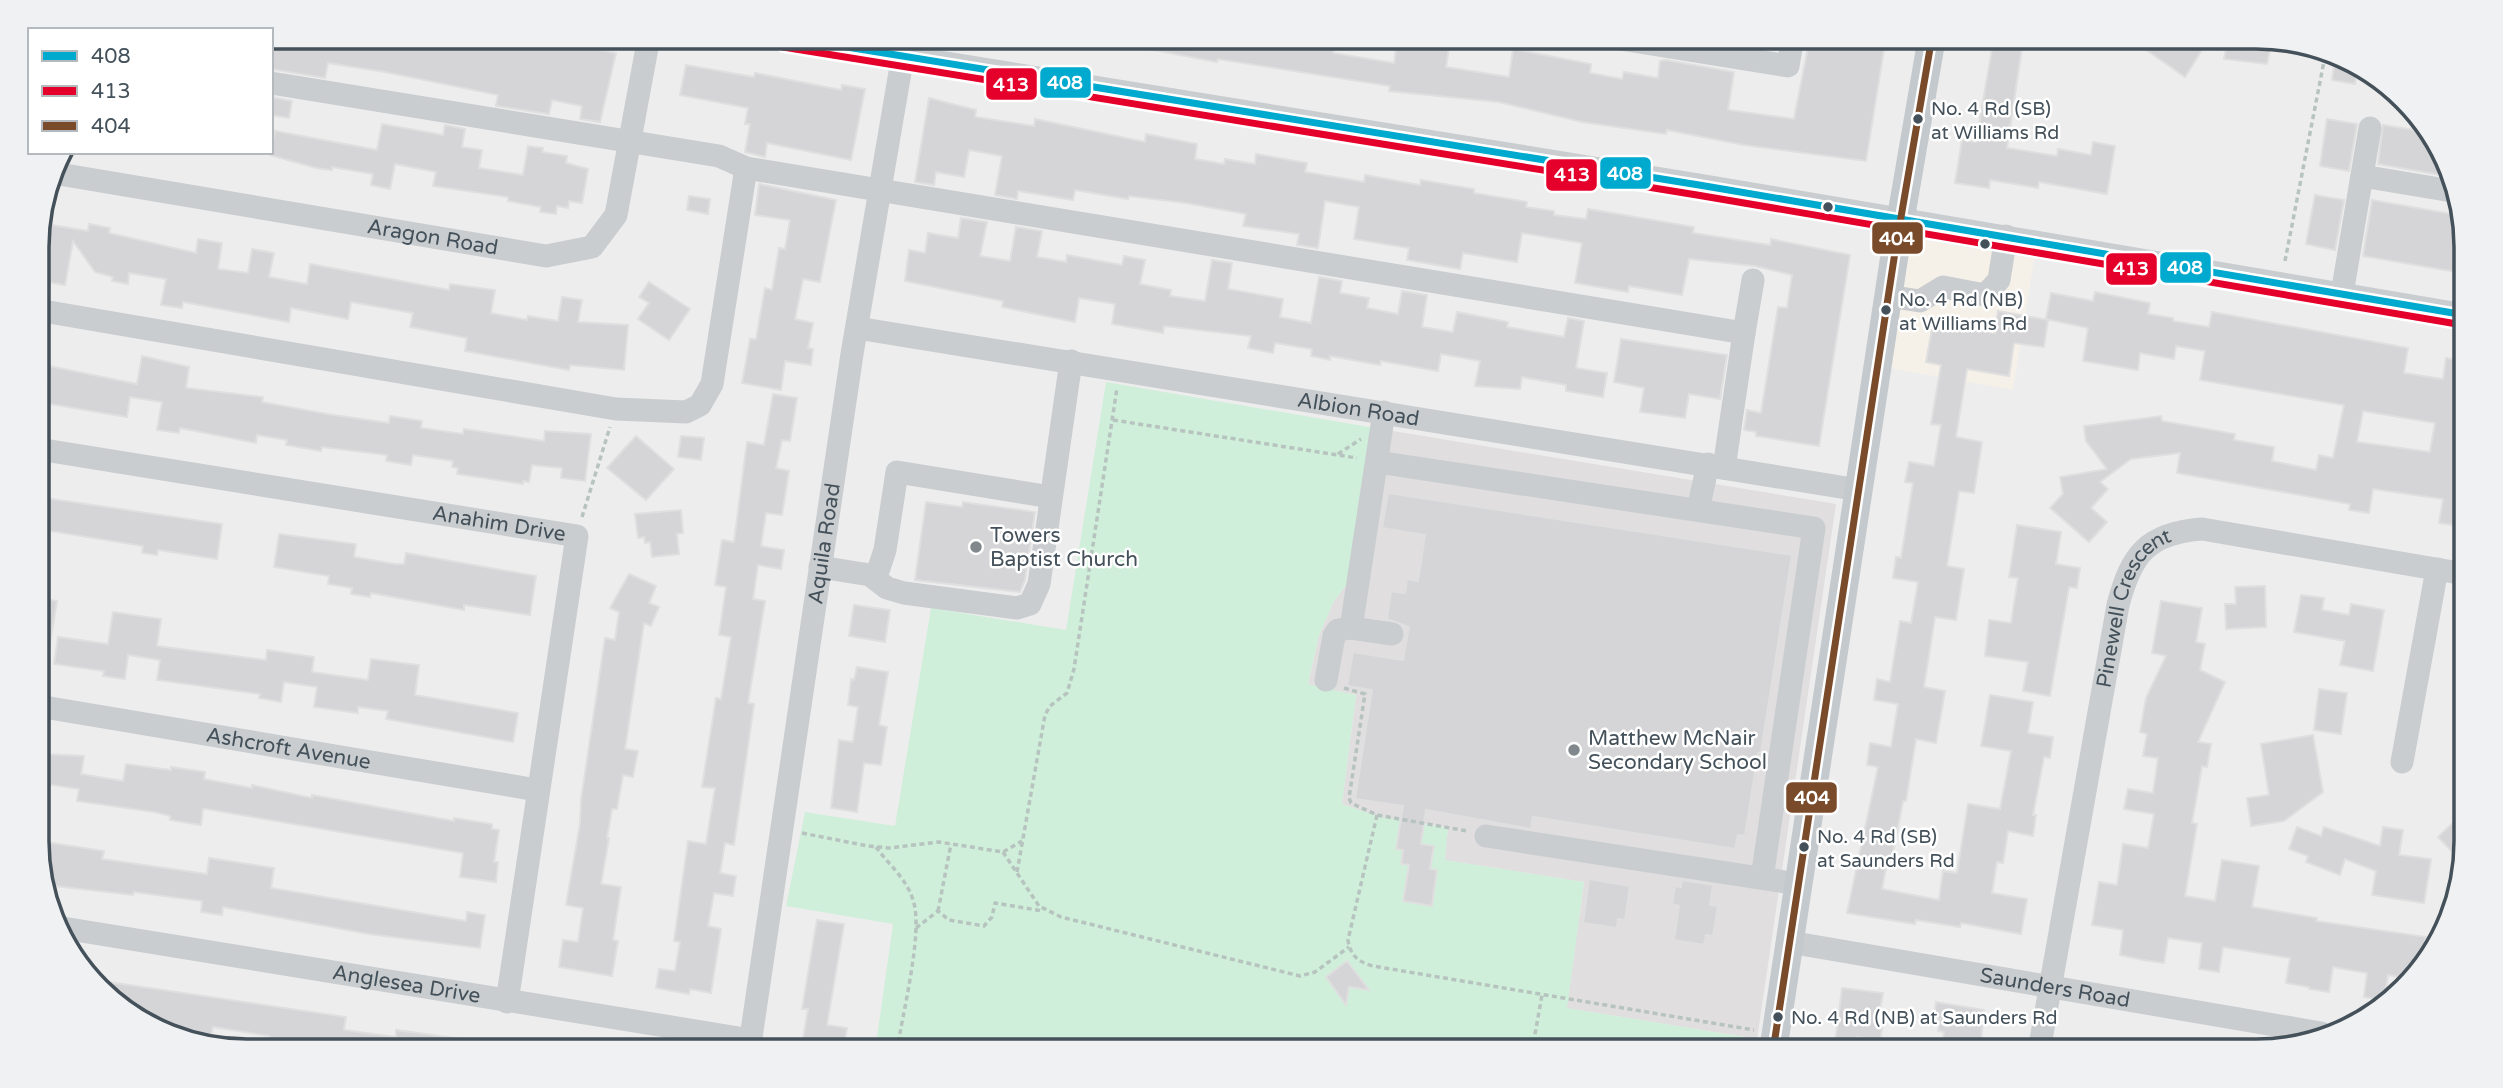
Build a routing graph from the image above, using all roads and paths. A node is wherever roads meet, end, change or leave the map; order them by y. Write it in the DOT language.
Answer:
graph roads {
  1 [pos="647,49"];
  2 [pos="904,49"];
  3 [pos="922,49"];
  4 [pos="1682,49"];
  5 [pos="1791,49"];
  6 [pos="1930,49"];
  7 [pos="2324,61"];
  8 [pos="273,83"];
  9 [pos="2370,128"];
  10 [pos="629,141"];
  11 [pos="746,168"];
  12 [pos="63,175"];
  13 [pos="2362,176"];
  14 [pos="879,190"];
  15 [pos="2445,190"];
  16 [pos="1900,219"];
  17 [pos="2006,236"];
  18 [pos="2285,261"];
  19 [pos="1753,280"];
  20 [pos="2342,294"];
  21 [pos="1888,296"];
  22 [pos="49,312"];
  23 [pos="2454,313"];
  24 [pos="857,328"];
  25 [pos="1744,333"];
  26 [pos="1071,361"];
  27 [pos="1119,369"];
  28 [pos="616,409"];
  29 [pos="1384,412"];
  30 [pos="1113,420"];
  31 [pos="49,451"];
  32 [pos="1377,462"];
  33 [pos="1716,466"];
  34 [pos="1859,490"];
  35 [pos="1051,497"];
  36 [pos="1698,510"];
  37 [pos="577,536"];
  38 [pos="820,567"];
  39 [pos="2437,569"];
  40 [pos="2454,572"];
  41 [pos="876,577"];
  42 [pos="1351,628"];
  43 [pos="1392,634"];
  44 [pos="1334,681"];
  45 [pos="49,708"];
  46 [pos="2402,762"];
  47 [pos="537,790"];
  48 [pos="1377,815"];
  49 [pos="781,829"];
  50 [pos="1486,836"];
  51 [pos="1022,841"];
  52 [pos="951,844"];
  53 [pos="876,847"];
  54 [pos="1003,852"];
  55 [pos="1017,872"];
  56 [pos="1762,878"];
  57 [pos="1799,884"];
  58 [pos="938,911"];
  59 [pos="1045,911"];
  60 [pos="916,928"];
  61 [pos="70,929"];
  62 [pos="1790,942"];
  63 [pos="1349,947"];
  64 [pos="2051,986"];
  65 [pos="1542,995"];
  66 [pos="507,1002"];
  67 [pos="2309,1031"];
  68 [pos="711,1039"];
  69 [pos="751,1039"];
  70 [pos="899,1039"];
  71 [pos="1534,1039"];
  72 [pos="1755,1039"];
  73 [pos="1766,1039"];
  74 [pos="2041,1039"];
  1 -- 10 [label="street, Aragon Road"];
  2 -- 14 [label="street, Aquila Road"];
  3 -- 16 [label="street"];
  4 -- 5 [label="street"];
  6 -- 16 [label="main road"];
  7 -- 18 [label="path"];
  8 -- 10 [label="street"];
  9 -- 13 [label="street"];
  10 -- 11 [label="street"];
  10 -- 12 [label="street, Aragon Road"];
  11 -- 14 [label="street"];
  11 -- 28 [label="street"];
  13 -- 15 [label="street"];
  13 -- 20 [label="street"];
  14 -- 24 [label="street, Aquila Road"];
  14 -- 25 [label="street"];
  16 -- 17 [label="street"];
  16 -- 21 [label="main road"];
  17 -- 20 [label="street"];
  17 -- 21 [label="street"];
  19 -- 25 [label="street"];
  20 -- 23 [label="street"];
  21 -- 34 [label="main road"];
  22 -- 28 [label="street"];
  24 -- 26 [label="street, Albion Road"];
  24 -- 38 [label="street, Aquila Road"];
  25 -- 33 [label="street"];
  26 -- 27 [label="street, Albion Road"];
  26 -- 35 [label="street"];
  27 -- 29 [label="street, Albion Road"];
  27 -- 30 [label="path"];
  28 -- 37 [label="path"];
  29 -- 32 [label="street"];
  29 -- 33 [label="street, Albion Road"];
  30 -- 32 [label="path"];
  30 -- 51 [label="path"];
  31 -- 37 [label="street, Anahim Drive"];
  32 -- 36 [label="street"];
  32 -- 42 [label="street"];
  33 -- 34 [label="street, Albion Road"];
  33 -- 36 [label="street"];
  34 -- 57 [label="main road"];
  35 -- 41 [label="street"];
  35 -- 41 [label="street"];
  36 -- 56 [label="street"];
  37 -- 47 [label="street, Anahim Drive"];
  38 -- 41 [label="street"];
  38 -- 49 [label="street, Aquila Road"];
  39 -- 40 [label="street, Pinewell Crescent"];
  39 -- 46 [label="street"];
  39 -- 64 [label="street, Pinewell Crescent"];
  42 -- 43 [label="street"];
  42 -- 44 [label="street"];
  44 -- 48 [label="path"];
  45 -- 47 [label="street, Ashcroft Avenue"];
  47 -- 66 [label="street, Anahim Drive"];
  48 -- 50 [label="path"];
  48 -- 63 [label="path"];
  49 -- 53 [label="path"];
  49 -- 69 [label="street, Aquila Road"];
  50 -- 56 [label="street"];
  51 -- 54 [label="path"];
  51 -- 55 [label="path"];
  52 -- 53 [label="path"];
  52 -- 54 [label="path"];
  52 -- 58 [label="path"];
  53 -- 60 [label="path"];
  54 -- 55 [label="path"];
  55 -- 59 [label="path"];
  56 -- 57 [label="street"];
  57 -- 62 [label="main road"];
  58 -- 59 [label="path"];
  58 -- 60 [label="path"];
  59 -- 63 [label="path"];
  60 -- 70 [label="path"];
  61 -- 66 [label="street, Anglesea Drive"];
  62 -- 64 [label="street, Saunders Road"];
  62 -- 73 [label="main road"];
  63 -- 65 [label="path"];
  64 -- 67 [label="street, Saunders Road"];
  64 -- 74 [label="street, Pinewell Crescent"];
  65 -- 71 [label="path"];
  65 -- 72 [label="path"];
  66 -- 68 [label="street, Anglesea Drive"];
}
